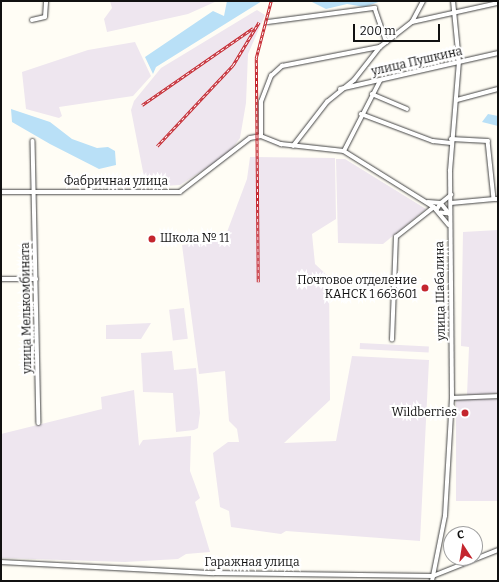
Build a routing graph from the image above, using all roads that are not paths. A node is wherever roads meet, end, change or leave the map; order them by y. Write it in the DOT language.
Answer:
graph roads {
  1 [pos="46,1"];
  2 [pos="423,1"];
  3 [pos="453,1"];
  4 [pos="498,3"];
  5 [pos="456,14"];
  6 [pos="32,20"];
  7 [pos="268,22"];
  8 [pos="412,22"];
  9 [pos="387,42"];
  10 [pos="380,47"];
  11 [pos="498,53"];
  12 [pos="459,62"];
  13 [pos="380,81"];
  14 [pos="340,89"];
  15 [pos="498,89"];
  16 [pos="372,94"];
  17 [pos="457,100"];
  18 [pos="407,109"];
  19 [pos="361,114"];
  20 [pos="261,136"];
  21 [pos="33,141"];
  22 [pos="451,141"];
  23 [pos="294,146"];
  24 [pos="344,151"];
  25 [pos="1,192"];
  26 [pos="35,192"];
  27 [pos="450,195"];
  28 [pos="496,199"];
  29 [pos="425,202"];
  30 [pos="441,203"];
  31 [pos="451,203"];
  32 [pos="435,208"];
  33 [pos="441,213"];
  34 [pos="450,214"];
  35 [pos="449,226"];
  36 [pos="1,279"];
  37 [pos="36,279"];
  38 [pos="392,340"];
  39 [pos="498,396"];
  40 [pos="452,398"];
  41 [pos="39,423"];
  42 [pos="498,550"];
  43 [pos="1,562"];
  44 [pos="433,576"];
  45 [pos="432,581"];
  1 -- 6 [label="street"];
  2 -- 8 [label="street"];
  3 -- 5 [label="street, улица Шабалина"];
  4 -- 5 [label="street"];
  5 -- 8 [label="street"];
  5 -- 12 [label="street, улица Шабалина"];
  7 -- 9 [label="street"];
  8 -- 9 [label="street"];
  9 -- 10 [label="street"];
  10 -- 14 [label="street"];
  10 -- 20 [label="street"];
  11 -- 12 [label="street, улица Пушкина"];
  12 -- 13 [label="street, улица Пушкина"];
  12 -- 17 [label="street, улица Шабалина"];
  13 -- 14 [label="street, улица Пушкина"];
  13 -- 16 [label="street"];
  14 -- 23 [label="street"];
  15 -- 17 [label="street"];
  16 -- 18 [label="street"];
  16 -- 19 [label="street"];
  17 -- 22 [label="street, улица Шабалина"];
  19 -- 22 [label="street"];
  19 -- 24 [label="street"];
  20 -- 23 [label="street"];
  20 -- 26 [label="street, Фабричная улица"];
  21 -- 26 [label="street, улица Мелькомбината"];
  22 -- 27 [label="street, улица Шабалина"];
  22 -- 28 [label="street"];
  23 -- 24 [label="street"];
  24 -- 29 [label="street"];
  25 -- 26 [label="street, Фабричная улица"];
  26 -- 37 [label="street, улица Мелькомбината"];
  27 -- 30 [label="street"];
  27 -- 31 [label="street, улица Шабалина"];
  28 -- 31 [label="street"];
  29 -- 30 [label="street"];
  29 -- 32 [label="street"];
  30 -- 32 [label="street"];
  30 -- 34 [label="street"];
  31 -- 34 [label="street, улица Шабалина"];
  32 -- 33 [label="street"];
  32 -- 38 [label="street"];
  33 -- 34 [label="street"];
  33 -- 35 [label="street"];
  34 -- 35 [label="street, улица Шабалина"];
  35 -- 40 [label="street, улица Шабалина"];
  36 -- 37 [label="street"];
  37 -- 41 [label="street, улица Мелькомбината"];
  39 -- 40 [label="street"];
  40 -- 44 [label="street, улица Шабалина"];
  42 -- 44 [label="street, Гаражная улица"];
  43 -- 44 [label="street, Гаражная улица"];
  44 -- 45 [label="street, улица Шабалина"];
}
